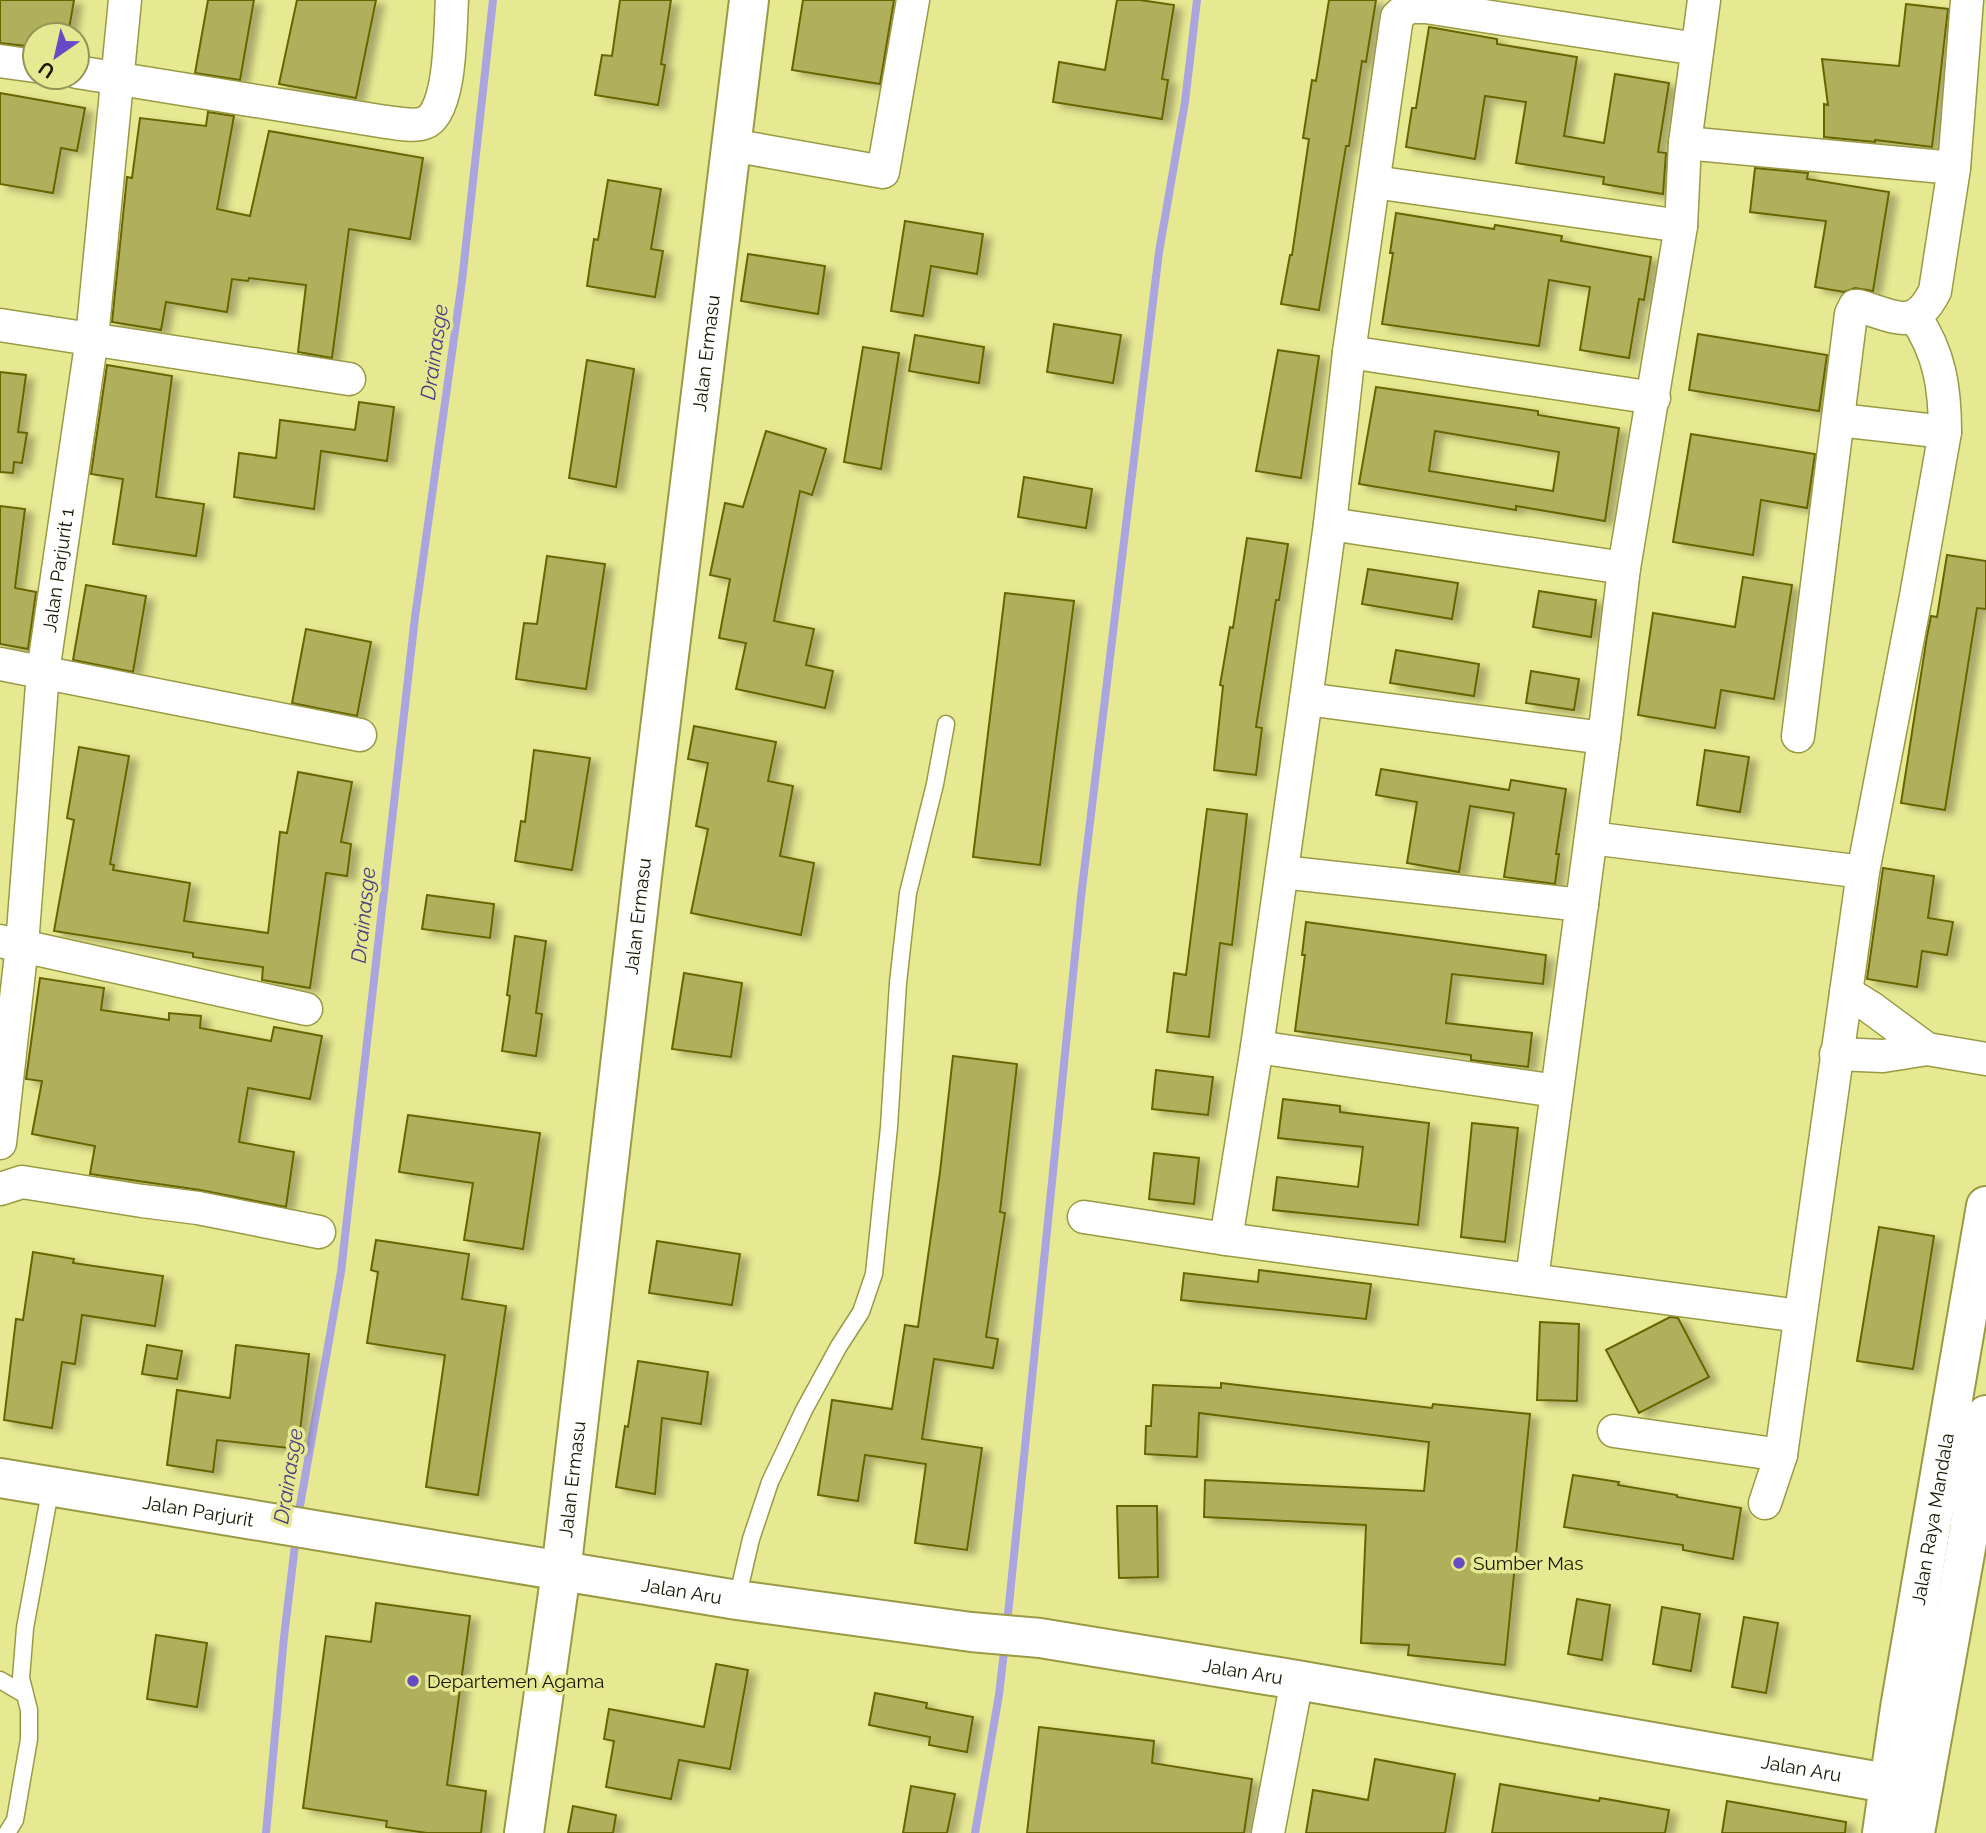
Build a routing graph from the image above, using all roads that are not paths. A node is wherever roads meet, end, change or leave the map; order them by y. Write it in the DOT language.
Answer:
graph roads {
  1 [pos="125,0"];
  2 [pos="452,0"];
  3 [pos="748,0"];
  4 [pos="913,0"];
  5 [pos="1704,0"];
  6 [pos="1966,0"];
  7 [pos="1697,49"];
  8 [pos="0,61"];
  9 [pos="21,64"];
  10 [pos="91,74"];
  11 [pos="117,78"];
  12 [pos="1685,143"];
  13 [pos="731,145"];
  14 [pos="1954,167"];
  15 [pos="1374,182"];
  16 [pos="1681,226"];
  17 [pos="1915,317"];
  18 [pos="0,325"];
  19 [pos="92,338"];
  20 [pos="1349,352"];
  21 [pos="349,379"];
  22 [pos="1654,398"];
  23 [pos="1839,420"];
  24 [pos="1945,432"];
  25 [pos="1330,524"];
  26 [pos="1624,568"];
  27 [pos="0,664"];
  28 [pos="43,672"];
  29 [pos="1306,699"];
  30 [pos="946,724"];
  31 [pos="360,735"];
  32 [pos="1798,736"];
  33 [pos="1604,738"];
  34 [pos="1591,838"];
  35 [pos="1282,872"];
  36 [pos="1863,872"];
  37 [pos="1581,905"];
  38 [pos="11,944"];
  39 [pos="1846,992"];
  40 [pos="306,1009"];
  41 [pos="1258,1047"];
  42 [pos="1927,1049"];
  43 [pos="1836,1054"];
  44 [pos="1986,1059"];
  45 [pos="1556,1091"];
  46 [pos="0,1143"];
  47 [pos="0,1189"];
  48 [pos="1986,1206"];
  49 [pos="1084,1217"];
  50 [pos="319,1232"];
  51 [pos="1226,1239"];
  52 [pos="1532,1279"];
  53 [pos="1799,1316"];
  54 [pos="1986,1415"];
  55 [pos="1614,1431"];
  56 [pos="1781,1455"];
  57 [pos="0,1478"];
  58 [pos="51,1486"];
  59 [pos="1765,1503"];
  60 [pos="1977,1538"];
  61 [pos="561,1572"];
  62 [pos="737,1600"];
  63 [pos="0,1680"];
  64 [pos="1297,1680"];
  65 [pos="24,1694"];
  66 [pos="1906,1787"];
  67 [pos="7,1833"];
  68 [pos="524,1833"];
  69 [pos="1268,1833"];
  70 [pos="1882,1833"];
  71 [pos="1915,1833"];
  1 -- 11 [label="street, Jalan Parjurit 1"];
  2 -- 11 [label="street"];
  3 -- 13 [label="main road, Jalan Ermasu"];
  4 -- 13 [label="street"];
  5 -- 7 [label="street"];
  6 -- 14 [label="street"];
  7 -- 12 [label="street"];
  7 -- 15 [label="street"];
  8 -- 9 [label="street"];
  10 -- 11 [label="street"];
  11 -- 19 [label="street, Jalan Parjurit 1"];
  12 -- 14 [label="street"];
  12 -- 16 [label="street"];
  13 -- 61 [label="main road, Jalan Ermasu"];
  14 -- 17 [label="street"];
  15 -- 16 [label="street"];
  15 -- 20 [label="street"];
  16 -- 22 [label="street"];
  17 -- 23 [label="street"];
  17 -- 24 [label="street"];
  18 -- 19 [label="street"];
  19 -- 21 [label="street"];
  19 -- 28 [label="street, Jalan Parjurit 1"];
  20 -- 22 [label="street"];
  20 -- 25 [label="street"];
  22 -- 26 [label="street"];
  23 -- 24 [label="street"];
  23 -- 32 [label="street"];
  24 -- 36 [label="street"];
  25 -- 26 [label="street"];
  25 -- 29 [label="street"];
  26 -- 33 [label="street"];
  27 -- 28 [label="street"];
  28 -- 31 [label="street"];
  28 -- 38 [label="street, Jalan Parjurit 1"];
  29 -- 33 [label="street"];
  29 -- 35 [label="street"];
  30 -- 62 [label="lane"];
  33 -- 34 [label="street"];
  34 -- 36 [label="street"];
  34 -- 37 [label="street"];
  35 -- 37 [label="street"];
  35 -- 41 [label="street"];
  36 -- 39 [label="street"];
  37 -- 45 [label="street"];
  38 -- 40 [label="street"];
  38 -- 46 [label="street, Jalan Parjurit 1"];
  39 -- 42 [label="street"];
  39 -- 43 [label="street"];
  41 -- 45 [label="street"];
  41 -- 51 [label="street"];
  42 -- 43 [label="street"];
  42 -- 44 [label="street"];
  43 -- 53 [label="street"];
  45 -- 52 [label="street"];
  47 -- 50 [label="street"];
  48 -- 66 [label="main road, Jalan Raya Mandala"];
  49 -- 51 [label="street"];
  51 -- 52 [label="street"];
  52 -- 53 [label="street"];
  53 -- 56 [label="street"];
  54 -- 60 [label="main road, Jalan Raya Mandala"];
  55 -- 56 [label="street"];
  56 -- 59 [label="street"];
  57 -- 58 [label="main road, Jalan Parjurit"];
  58 -- 61 [label="main road, Jalan Parjurit"];
  58 -- 65 [label="lane"];
  60 -- 66 [label="main road, Jalan Raya Mandala"];
  61 -- 62 [label="main road, Jalan Aru"];
  61 -- 68 [label="main road, Jalan Ermasu"];
  62 -- 64 [label="main road, Jalan Aru"];
  63 -- 65 [label="lane"];
  64 -- 66 [label="main road, Jalan Aru"];
  64 -- 69 [label="street"];
  65 -- 67 [label="lane"];
  66 -- 70 [label="main road, Jalan Raya Mandala"];
  66 -- 71 [label="main road, Jalan Raya Mandala"];
}
